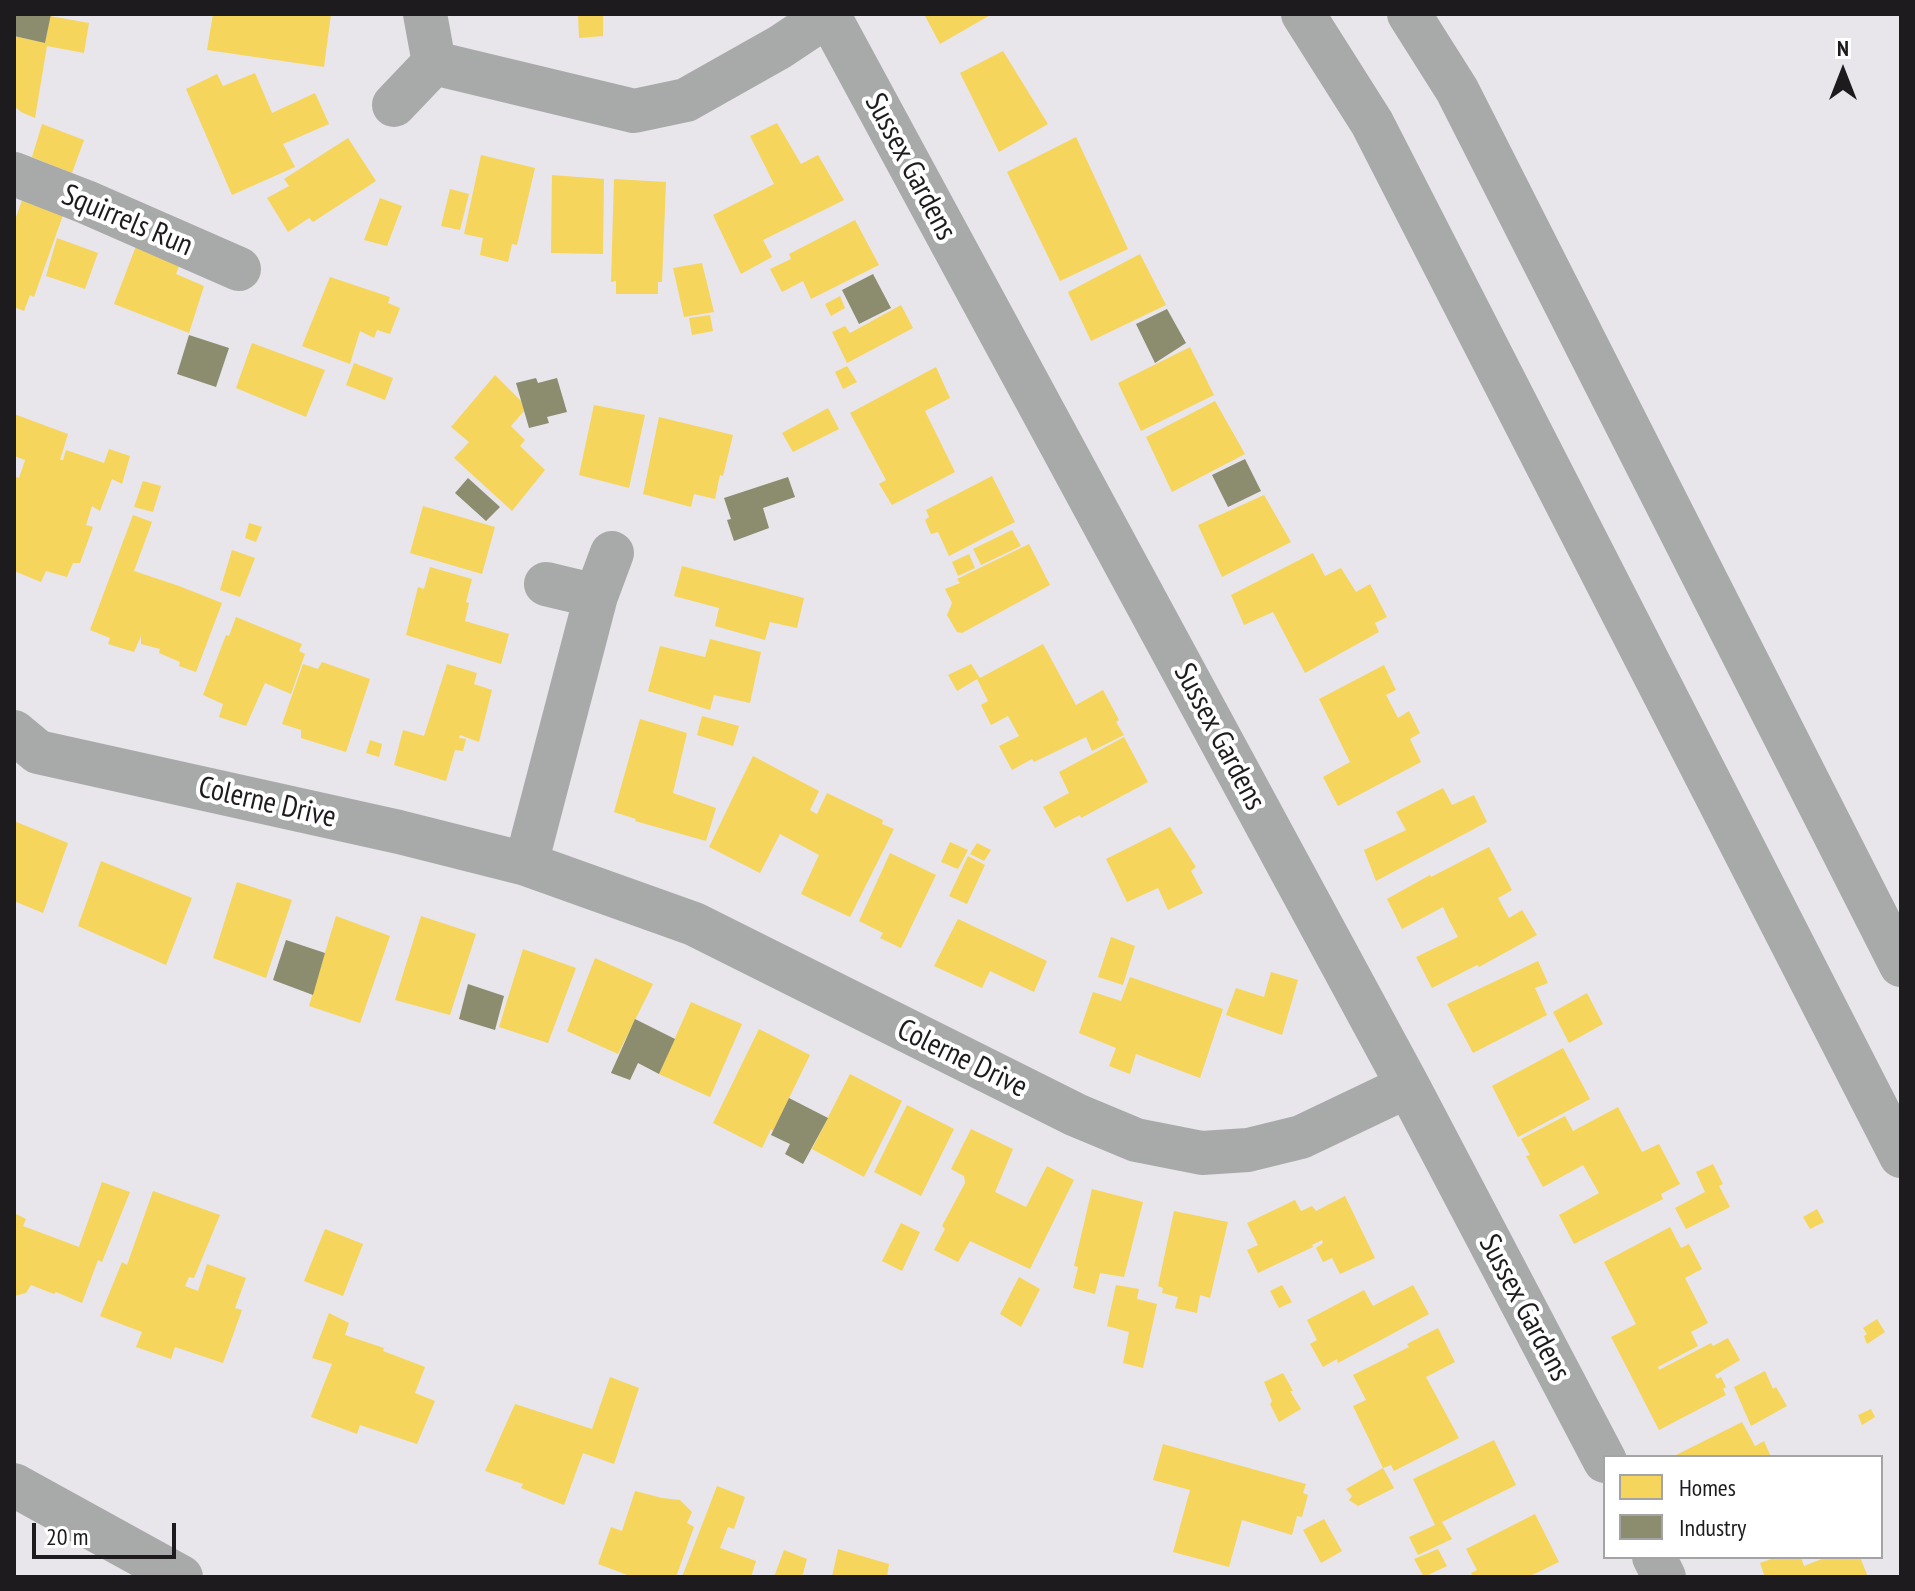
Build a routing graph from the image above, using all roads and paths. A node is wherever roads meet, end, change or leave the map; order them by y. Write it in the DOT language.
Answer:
graph roads {
  1 [pos="425,14"];
  2 [pos="828,14"];
  3 [pos="1303,14"];
  4 [pos="1409,14"];
  5 [pos="434,63"];
  6 [pos="394,105"];
  7 [pos="14,174"];
  8 [pos="239,269"];
  9 [pos="612,553"];
  10 [pos="546,584"];
  11 [pos="596,596"];
  12 [pos="14,732"];
  13 [pos="526,864"];
  14 [pos="1901,965"];
  15 [pos="1408,1086"];
  16 [pos="1901,1156"];
  17 [pos="1603,1457"];
  18 [pos="14,1485"];
  19 [pos="1655,1559"];
  20 [pos="181,1577"];
  21 [pos="1664,1577"];
  1 -- 5 [label="street"];
  2 -- 5 [label="street, Sussex Gardens"];
  2 -- 15 [label="street, Sussex Gardens"];
  3 -- 16 [label="street"];
  4 -- 14 [label="street"];
  5 -- 6 [label="street"];
  7 -- 8 [label="street, Squirrels Run"];
  9 -- 11 [label="street"];
  10 -- 11 [label="street"];
  11 -- 13 [label="street"];
  12 -- 13 [label="street, Colerne Drive"];
  13 -- 15 [label="street, Colerne Drive"];
  15 -- 17 [label="street, Sussex Gardens"];
  18 -- 20 [label="street"];
  19 -- 21 [label="street"];
}
